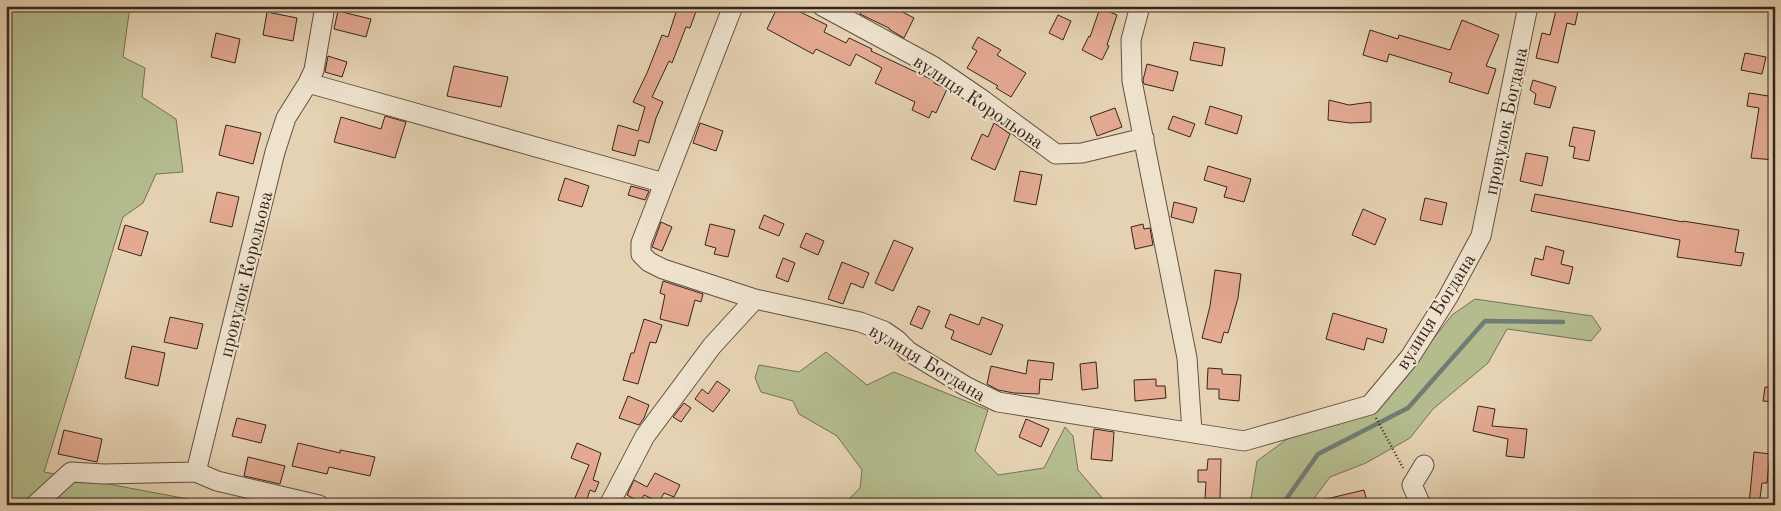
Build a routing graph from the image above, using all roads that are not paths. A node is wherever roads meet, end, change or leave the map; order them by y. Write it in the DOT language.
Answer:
graph roads {
  1 [pos="325,6"];
  2 [pos="733,6"];
  3 [pos="822,6"];
  4 [pos="1140,6"];
  5 [pos="1528,6"];
  6 [pos="308,83"];
  7 [pos="1144,138"];
  8 [pos="664,183"];
  9 [pos="1481,236"];
  10 [pos="755,299"];
  11 [pos="1192,432"];
  12 [pos="1424,465"];
  13 [pos="196,472"];
  14 [pos="35,505"];
  15 [pos="318,505"];
  16 [pos="609,505"];
  17 [pos="1421,505"];
  1 -- 6 [label="street, провулок Корольова"];
  2 -- 8 [label="street"];
  3 -- 7 [label="street, вулиця Корольова"];
  4 -- 7 [label="street"];
  5 -- 9 [label="street, провулок Богдана"];
  6 -- 8 [label="street"];
  6 -- 13 [label="street, провулок Корольова"];
  7 -- 11 [label="street"];
  8 -- 10 [label="street, вулиця Богдана"];
  9 -- 11 [label="street, вулиця Богдана"];
  10 -- 11 [label="street, вулиця Богдана"];
  10 -- 16 [label="street"];
  12 -- 17 [label="street"];
  13 -- 14 [label="street"];
  13 -- 15 [label="street"];
}
